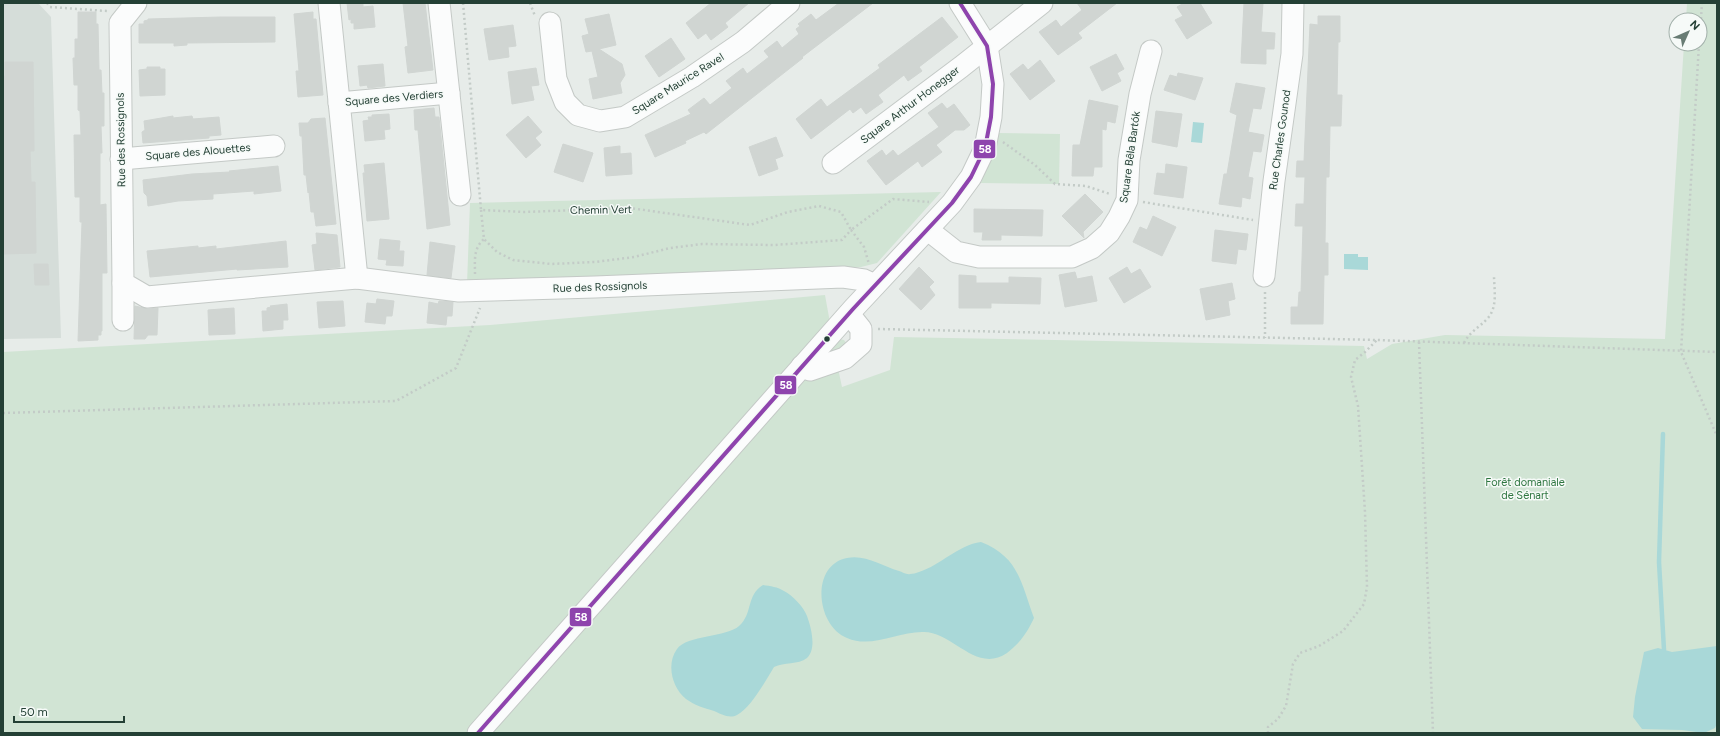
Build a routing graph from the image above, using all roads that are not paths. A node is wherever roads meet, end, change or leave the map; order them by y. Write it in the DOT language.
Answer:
graph roads {
  1 [pos="329,3"];
  2 [pos="439,3"];
  3 [pos="789,3"];
  4 [pos="960,3"];
  5 [pos="1042,3"];
  6 [pos="1294,3"];
  7 [pos="133,8"];
  8 [pos="550,23"];
  9 [pos="987,46"];
  10 [pos="1151,51"];
  11 [pos="449,93"];
  12 [pos="339,102"];
  13 [pos="274,146"];
  14 [pos="121,159"];
  15 [pos="833,163"];
  16 [pos="460,195"];
  17 [pos="928,230"];
  18 [pos="1264,276"];
  19 [pos="843,277"];
  20 [pos="873,277"];
  21 [pos="357,278"];
  22 [pos="123,283"];
  23 [pos="854,317"];
  24 [pos="123,320"];
  25 [pos="802,366"];
  26 [pos="478,733"];
  1 -- 12 [label="street"];
  2 -- 11 [label="street, Square des Verdiers"];
  3 -- 8 [label="street, Square Maurice Ravel"];
  4 -- 9 [label="street"];
  5 -- 9 [label="street, Square Arthur Honegger"];
  6 -- 18 [label="street, Rue Charles Gounod"];
  7 -- 14 [label="street, Rue des Rossignols"];
  9 -- 15 [label="street, Square Arthur Honegger"];
  9 -- 17 [label="street"];
  10 -- 17 [label="street, Square Bêla Bartók"];
  11 -- 12 [label="street, Square des Verdiers"];
  11 -- 16 [label="street, Square des Verdiers"];
  12 -- 21 [label="street"];
  13 -- 14 [label="street, Square des Alouettes"];
  14 -- 22 [label="street, Rue des Rossignols"];
  17 -- 20 [label="street"];
  19 -- 20 [label="street, Rue des Rossignols"];
  19 -- 21 [label="street, Rue des Rossignols"];
  19 -- 23 [label="street"];
  20 -- 23 [label="street"];
  21 -- 22 [label="street, Rue des Rossignols"];
  22 -- 24 [label="street, Rue des Rossignols"];
  23 -- 25 [label="street"];
  23 -- 25 [label="street"];
  25 -- 26 [label="street"];
}
